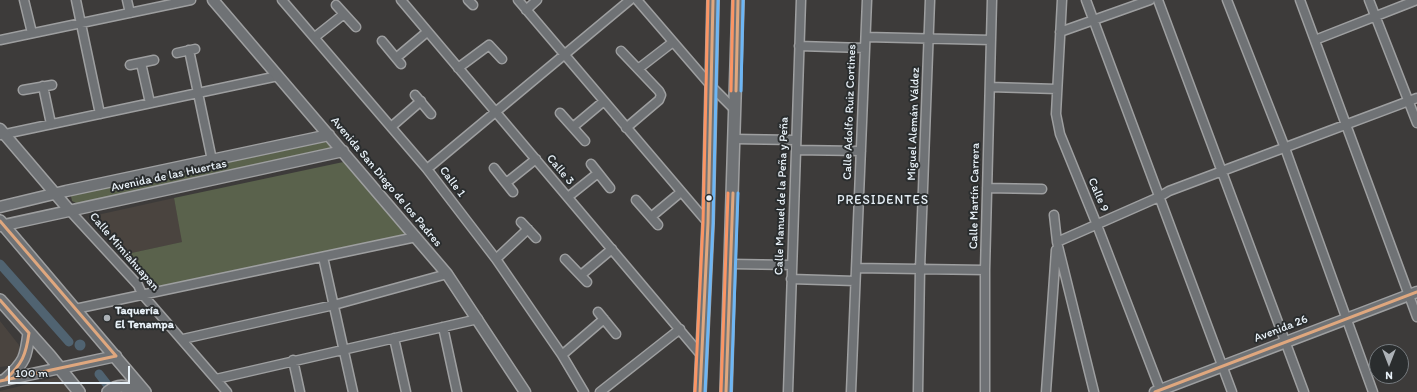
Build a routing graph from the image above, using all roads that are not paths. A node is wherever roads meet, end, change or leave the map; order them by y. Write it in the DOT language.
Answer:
graph roads {
  1 [pos="24,0"];
  2 [pos="76,0"];
  3 [pos="127,0"];
  4 [pos="191,0"];
  5 [pos="213,0"];
  6 [pos="282,0"];
  7 [pos="401,0"];
  8 [pos="518,0"];
  9 [pos="537,0"];
  10 [pos="630,0"];
  11 [pos="636,0"];
  12 [pos="713,0"];
  13 [pos="738,0"];
  14 [pos="801,0"];
  15 [pos="867,0"];
  16 [pos="930,0"];
  17 [pos="992,0"];
  18 [pos="1062,0"];
  19 [pos="1086,0"];
  20 [pos="1150,0"];
  21 [pos="1158,0"];
  22 [pos="1227,0"];
  23 [pos="1300,0"];
  24 [pos="1369,0"];
  25 [pos="1417,0"];
  26 [pos="336,5"];
  27 [pos="526,10"];
  28 [pos="130,13"];
  29 [pos="344,14"];
  30 [pos="1375,16"];
  31 [pos="1093,21"];
  32 [pos="81,23"];
  33 [pos="356,28"];
  34 [pos="428,32"];
  35 [pos="1060,32"];
  36 [pos="32,33"];
  37 [pos="866,37"];
  38 [pos="314,38"];
  39 [pos="928,39"];
  40 [pos="0,40"];
  41 [pos="991,40"];
  42 [pos="1315,40"];
  43 [pos="382,41"];
  44 [pos="673,42"];
  45 [pos="799,46"];
  46 [pos="865,48"];
  47 [pos="176,52"];
  48 [pos="621,52"];
  49 [pos="564,55"];
  50 [pos="502,59"];
  51 [pos="154,60"];
  52 [pos="141,63"];
  53 [pos="130,65"];
  54 [pos="458,68"];
  55 [pos="638,69"];
  56 [pos="278,76"];
  57 [pos="712,87"];
  58 [pos="990,87"];
  59 [pos="1057,89"];
  60 [pos="23,90"];
  61 [pos="197,93"];
  62 [pos="415,95"];
  63 [pos="1413,100"];
  64 [pos="604,101"];
  65 [pos="421,102"];
  66 [pos="150,103"];
  67 [pos="735,110"];
  68 [pos="496,112"];
  69 [pos="560,113"];
  70 [pos="100,114"];
  71 [pos="431,114"];
  72 [pos="1417,123"];
  73 [pos="50,124"];
  74 [pos="1346,124"];
  75 [pos="391,127"];
  76 [pos="573,127"];
  77 [pos="626,128"];
  78 [pos="2,133"];
  79 [pos="329,135"];
  80 [pos="734,139"];
  81 [pos="585,140"];
  82 [pos="796,140"];
  83 [pos="1285,148"];
  84 [pos="796,150"];
  85 [pos="343,151"];
  86 [pos="861,151"];
  87 [pos="536,159"];
  88 [pos="212,160"];
  89 [pos="591,164"];
  90 [pos="494,168"];
  91 [pos="427,169"];
  92 [pos="1221,171"];
  93 [pos="598,173"];
  94 [pos="506,183"];
  95 [pos="610,188"];
  96 [pos="987,188"];
  97 [pos="1042,189"];
  98 [pos="513,192"];
  99 [pos="681,192"];
  100 [pos="56,194"];
  101 [pos="568,197"];
  102 [pos="1160,197"];
  103 [pos="636,200"];
  104 [pos="0,207"];
  105 [pos="70,211"];
  106 [pos="1054,215"];
  107 [pos="650,217"];
  108 [pos="521,222"];
  109 [pos="708,223"];
  110 [pos="1,224"];
  111 [pos="658,225"];
  112 [pos="1097,225"];
  113 [pos="528,229"];
  114 [pos="416,237"];
  115 [pos="536,238"];
  116 [pos="1057,242"];
  117 [pos="612,249"];
  118 [pos="323,258"];
  119 [pos="496,259"];
  120 [pos="565,259"];
  121 [pos="731,264"];
  122 [pos="792,265"];
  123 [pos="856,268"];
  124 [pos="920,269"];
  125 [pos="985,270"];
  126 [pos="447,274"];
  127 [pos="581,275"];
  128 [pos="791,279"];
  129 [pos="588,282"];
  130 [pos="855,282"];
  131 [pos="1413,293"];
  132 [pos="142,294"];
  133 [pos="0,300"];
  134 [pos="334,305"];
  135 [pos="75,309"];
  136 [pos="598,312"];
  137 [pos="1417,317"];
  138 [pos="478,319"];
  139 [pos="604,319"];
  140 [pos="1346,319"];
  141 [pos="443,327"];
  142 [pos="680,329"];
  143 [pos="29,333"];
  144 [pos="616,334"];
  145 [pos="394,338"];
  146 [pos="183,339"];
  147 [pos="1285,342"];
  148 [pos="344,349"];
  149 [pos="562,355"];
  150 [pos="701,355"];
  151 [pos="116,356"];
  152 [pos="293,360"];
  153 [pos="1222,366"];
  154 [pos="59,368"];
  155 [pos="216,379"];
  156 [pos="3,380"];
  157 [pos="111,389"];
  158 [pos="1159,391"];
  159 [pos="79,392"];
  160 [pos="134,392"];
  161 [pos="146,392"];
  162 [pos="227,392"];
  163 [pos="300,392"];
  164 [pos="353,392"];
  165 [pos="406,392"];
  166 [pos="457,392"];
  167 [pos="525,392"];
  168 [pos="584,392"];
  169 [pos="600,392"];
  170 [pos="700,392"];
  171 [pos="726,392"];
  172 [pos="788,392"];
  173 [pos="851,392"];
  174 [pos="918,392"];
  175 [pos="985,392"];
  176 [pos="1046,392"];
  177 [pos="1094,392"];
  178 [pos="1232,392"];
  179 [pos="1304,392"];
  180 [pos="1373,392"];
  1 -- 36 [label="street"];
  2 -- 32 [label="street"];
  3 -- 28 [label="street"];
  4 -- 28 [label="street"];
  5 -- 56 [label="street, Avenida San Diego de los Padres"];
  6 -- 38 [label="street, Calle 1"];
  7 -- 34 [label="street, Calle 3"];
  8 -- 27 [label="street"];
  9 -- 27 [label="street"];
  10 -- 49 [label="street"];
  11 -- 44 [label="street"];
  12 -- 57 [label="main road"];
  13 -- 67 [label="main road"];
  14 -- 45 [label="street, Calle Manuel de la Peña y Peña"];
  15 -- 37 [label="street, Calle Adolfo Ruiz Cortines"];
  16 -- 39 [label="street, Miguel Alemán Váldez"];
  17 -- 41 [label="street, Calle Martín Carrera"];
  18 -- 35 [label="street, Calle 9"];
  19 -- 31 [label="street"];
  20 -- 31 [label="street"];
  21 -- 92 [label="street"];
  22 -- 83 [label="street"];
  23 -- 42 [label="street"];
  24 -- 30 [label="street"];
  25 -- 30 [label="street"];
  26 -- 29 [label="street"];
  27 -- 49 [label="street"];
  28 -- 32 [label="street"];
  29 -- 33 [label="street"];
  29 -- 38 [label="street"];
  30 -- 42 [label="street"];
  30 -- 63 [label="street"];
  31 -- 35 [label="street"];
  31 -- 102 [label="street"];
  32 -- 36 [label="street"];
  32 -- 70 [label="street"];
  34 -- 43 [label="street"];
  34 -- 54 [label="street, Calle 3"];
  35 -- 59 [label="street, Calle 9"];
  36 -- 40 [label="street"];
  37 -- 39 [label="street"];
  37 -- 46 [label="street, Calle Adolfo Ruiz Cortines"];
  38 -- 75 [label="street, Calle 1"];
  39 -- 41 [label="street"];
  39 -- 124 [label="street, Miguel Alemán Váldez"];
  41 -- 58 [label="street, Calle Martín Carrera"];
  42 -- 74 [label="street"];
  44 -- 55 [label="street"];
  44 -- 57 [label="street"];
  45 -- 46 [label="street"];
  45 -- 82 [label="street, Calle Manuel de la Peña y Peña"];
  46 -- 86 [label="street, Calle Adolfo Ruiz Cortines"];
  47 -- 61 [label="street"];
  48 -- 55 [label="street"];
  49 -- 64 [label="street"];
  49 -- 68 [label="street"];
  50 -- 54 [label="street"];
  51 -- 52 [label="street"];
  52 -- 53 [label="street"];
  52 -- 66 [label="street"];
  54 -- 68 [label="street, Calle 3"];
  55 -- 77 [label="street"];
  56 -- 61 [label="street"];
  56 -- 79 [label="street, Avenida San Diego de los Padres"];
  57 -- 67 [label="street"];
  57 -- 109 [label="main road"];
  58 -- 59 [label="street"];
  58 -- 96 [label="street, Calle Martín Carrera"];
  59 -- 112 [label="street, Calle 9"];
  60 -- 73 [label="street"];
  61 -- 66 [label="street"];
  61 -- 88 [label="street"];
  62 -- 65 [label="street"];
  63 -- 72 [label="street"];
  63 -- 74 [label="street"];
  64 -- 76 [label="street"];
  64 -- 77 [label="street"];
  65 -- 71 [label="street"];
  65 -- 75 [label="street"];
  66 -- 70 [label="street"];
  67 -- 80 [label="main road"];
  68 -- 87 [label="street, Calle 3"];
  68 -- 91 [label="street"];
  69 -- 76 [label="street"];
  70 -- 73 [label="street"];
  73 -- 78 [label="street"];
  74 -- 83 [label="street"];
  74 -- 131 [label="street"];
  75 -- 91 [label="street, Calle 1"];
  76 -- 81 [label="street"];
  77 -- 99 [label="street"];
  78 -- 100 [label="street, Calle Mimiahuapan"];
  79 -- 85 [label="street, Avenida San Diego de los Padres"];
  79 -- 88 [label="street, Avenida de las Huertas"];
  80 -- 82 [label="street"];
  80 -- 121 [label="main road"];
  82 -- 84 [label="street, Calle Manuel de la Peña y Peña"];
  83 -- 92 [label="street"];
  83 -- 140 [label="street"];
  84 -- 86 [label="street"];
  84 -- 122 [label="street, Calle Manuel de la Peña y Peña"];
  85 -- 105 [label="street, Avenida de las Huertas"];
  85 -- 114 [label="street, Avenida San Diego de los Padres"];
  86 -- 123 [label="street, Calle Adolfo Ruiz Cortines"];
  87 -- 94 [label="street"];
  87 -- 101 [label="street, Calle 3"];
  88 -- 100 [label="street, Avenida de las Huertas"];
  89 -- 93 [label="street"];
  90 -- 94 [label="street"];
  91 -- 119 [label="street, Calle 1"];
  92 -- 102 [label="street"];
  92 -- 147 [label="street"];
  93 -- 95 [label="street"];
  93 -- 101 [label="street"];
  94 -- 98 [label="street"];
  96 -- 97 [label="street"];
  96 -- 125 [label="street, Calle Martín Carrera"];
  99 -- 107 [label="street"];
  99 -- 109 [label="street"];
  100 -- 104 [label="street, Avenida de las Huertas"];
  100 -- 105 [label="street, Calle Mimiahuapan"];
  101 -- 117 [label="street, Calle 3"];
  102 -- 112 [label="street"];
  102 -- 153 [label="street"];
  103 -- 107 [label="street"];
  105 -- 110 [label="street, Avenida de las Huertas"];
  105 -- 132 [label="street, Calle Mimiahuapan"];
  106 -- 116 [label="street"];
  107 -- 111 [label="street"];
  108 -- 113 [label="street"];
  109 -- 150 [label="main road"];
  110 -- 135 [label="main road"];
  112 -- 116 [label="street"];
  112 -- 158 [label="street, Calle 9"];
  113 -- 115 [label="street"];
  113 -- 119 [label="street"];
  114 -- 118 [label="street"];
  114 -- 126 [label="street, Avenida San Diego de los Padres"];
  116 -- 176 [label="street"];
  116 -- 177 [label="street"];
  117 -- 127 [label="street"];
  117 -- 142 [label="street, Calle 3"];
  118 -- 132 [label="street"];
  118 -- 134 [label="street"];
  119 -- 149 [label="street, Calle 1"];
  120 -- 127 [label="street"];
  121 -- 122 [label="street"];
  121 -- 171 [label="main road"];
  122 -- 128 [label="street, Calle Manuel de la Peña y Peña"];
  123 -- 124 [label="street"];
  123 -- 130 [label="street, Calle Adolfo Ruiz Cortines"];
  124 -- 125 [label="street"];
  124 -- 174 [label="street, Miguel Alemán Váldez"];
  125 -- 175 [label="street, Calle Martín Carrera"];
  126 -- 134 [label="street"];
  126 -- 138 [label="street, Avenida San Diego de los Padres"];
  127 -- 129 [label="street"];
  128 -- 130 [label="street"];
  128 -- 172 [label="street, Calle Manuel de la Peña y Peña"];
  130 -- 173 [label="street, Calle Adolfo Ruiz Cortines"];
  131 -- 137 [label="street"];
  131 -- 140 [label="street, Avenida 26"];
  132 -- 135 [label="street"];
  132 -- 146 [label="street, Calle Mimiahuapan"];
  133 -- 143 [label="main road"];
  134 -- 146 [label="street"];
  134 -- 148 [label="street"];
  135 -- 151 [label="main road"];
  136 -- 139 [label="street"];
  138 -- 141 [label="street"];
  138 -- 167 [label="street, Avenida San Diego de los Padres"];
  139 -- 144 [label="street"];
  139 -- 149 [label="street"];
  140 -- 147 [label="street, Avenida 26"];
  140 -- 180 [label="street"];
  141 -- 145 [label="street"];
  141 -- 166 [label="street"];
  142 -- 150 [label="street, Calle 3"];
  142 -- 169 [label="street"];
  143 -- 154 [label="main road"];
  143 -- 156 [label="main road"];
  145 -- 148 [label="street"];
  145 -- 165 [label="street"];
  146 -- 155 [label="street, Calle Mimiahuapan"];
  147 -- 153 [label="street, Avenida 26"];
  147 -- 179 [label="street"];
  148 -- 152 [label="street"];
  148 -- 164 [label="street"];
  149 -- 168 [label="street, Calle 1"];
  150 -- 170 [label="main road"];
  151 -- 154 [label="street"];
  151 -- 161 [label="main road"];
  152 -- 155 [label="street"];
  152 -- 163 [label="street"];
  153 -- 158 [label="street, Avenida 26"];
  153 -- 178 [label="street"];
  154 -- 156 [label="street"];
  154 -- 159 [label="main road"];
  155 -- 162 [label="street, Calle Mimiahuapan"];
  157 -- 160 [label="main road"];
}
